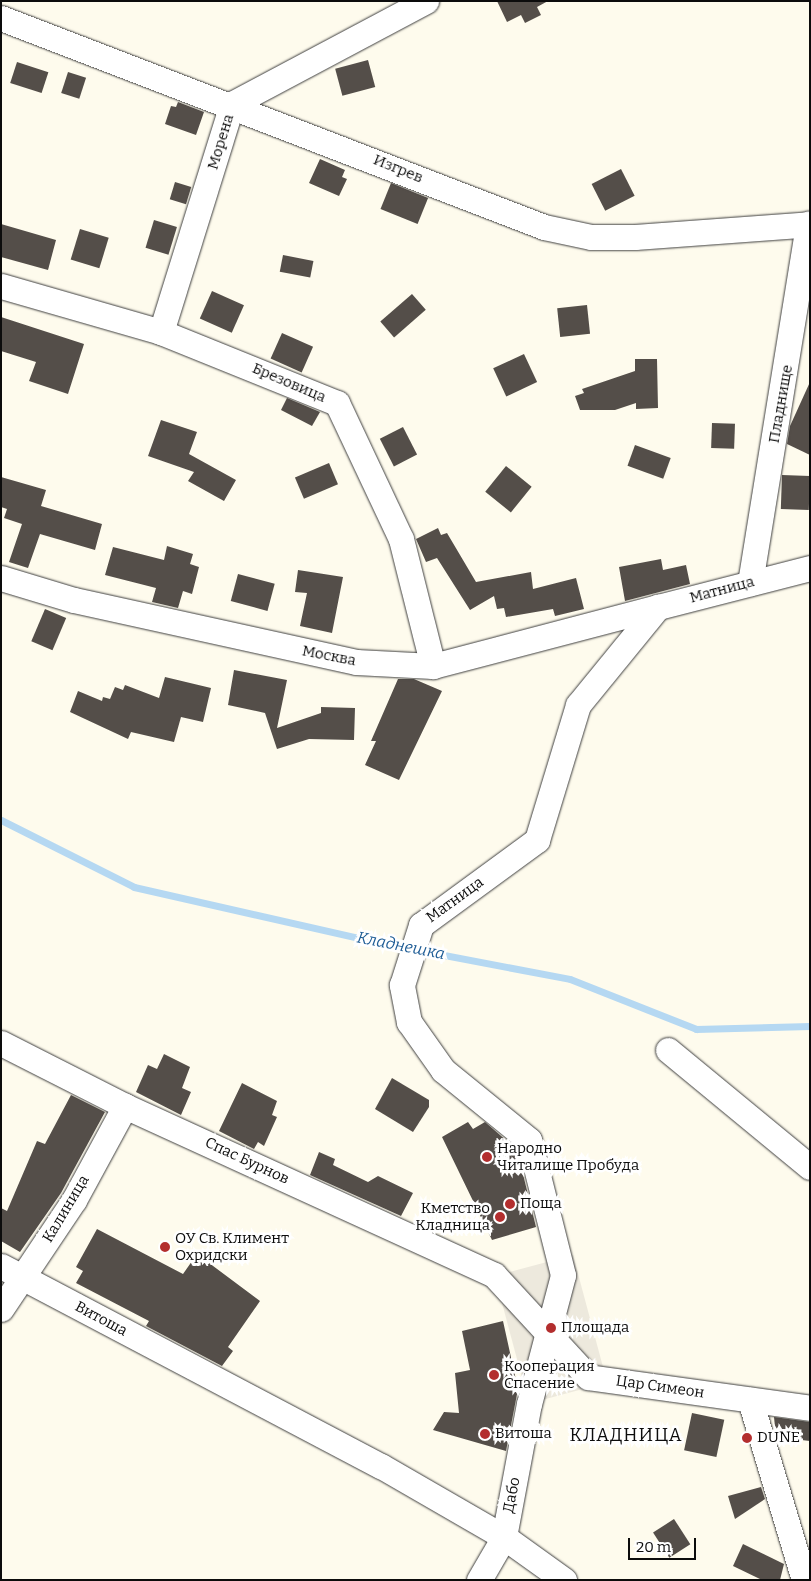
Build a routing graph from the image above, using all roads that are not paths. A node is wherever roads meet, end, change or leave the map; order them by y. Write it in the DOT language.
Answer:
graph roads {
  1 [pos="426,1"];
  2 [pos="1,18"];
  3 [pos="232,104"];
  4 [pos="809,224"];
  5 [pos="1,286"];
  6 [pos="161,332"];
  7 [pos="810,568"];
  8 [pos="1,578"];
  9 [pos="750,583"];
  10 [pos="658,607"];
  11 [pos="433,666"];
  12 [pos="1,1043"];
  13 [pos="668,1050"];
  14 [pos="125,1106"];
  15 [pos="810,1167"];
  16 [pos="12,1272"];
  17 [pos="494,1275"];
  18 [pos="1,1309"];
  19 [pos="548,1333"];
  20 [pos="750,1400"];
  21 [pos="530,1404"];
  22 [pos="810,1408"];
  23 [pos="504,1537"];
  24 [pos="479,1580"];
  25 [pos="564,1580"];
  26 [pos="804,1580"];
  1 -- 3 [label="street, Морена"];
  2 -- 3 [label="street, Изгрев"];
  3 -- 4 [label="street, Изгрев"];
  3 -- 6 [label="street, Морена"];
  4 -- 9 [label="street, Пладнище"];
  5 -- 6 [label="street, Брезовица"];
  6 -- 11 [label="street, Брезовица"];
  7 -- 9 [label="street, Матница"];
  8 -- 11 [label="street, Москва"];
  9 -- 10 [label="street, Матница"];
  10 -- 11 [label="street, Москва"];
  10 -- 19 [label="street, Матница"];
  12 -- 14 [label="street, Спас Бурнов"];
  13 -- 15 [label="street"];
  14 -- 16 [label="street, Калиница"];
  14 -- 17 [label="street, Спас Бурнов"];
  16 -- 18 [label="street, Калиница"];
  16 -- 23 [label="street, Витоша"];
  17 -- 19 [label="street, Цар Симеон"];
  19 -- 20 [label="street, Цар Симеон"];
  19 -- 21 [label="street, Матница"];
  20 -- 22 [label="street, Цар Симеон"];
  20 -- 26 [label="street"];
  21 -- 23 [label="street, Дабо"];
  23 -- 24 [label="street, Дабо"];
  23 -- 25 [label="street, Витоша"];
}
